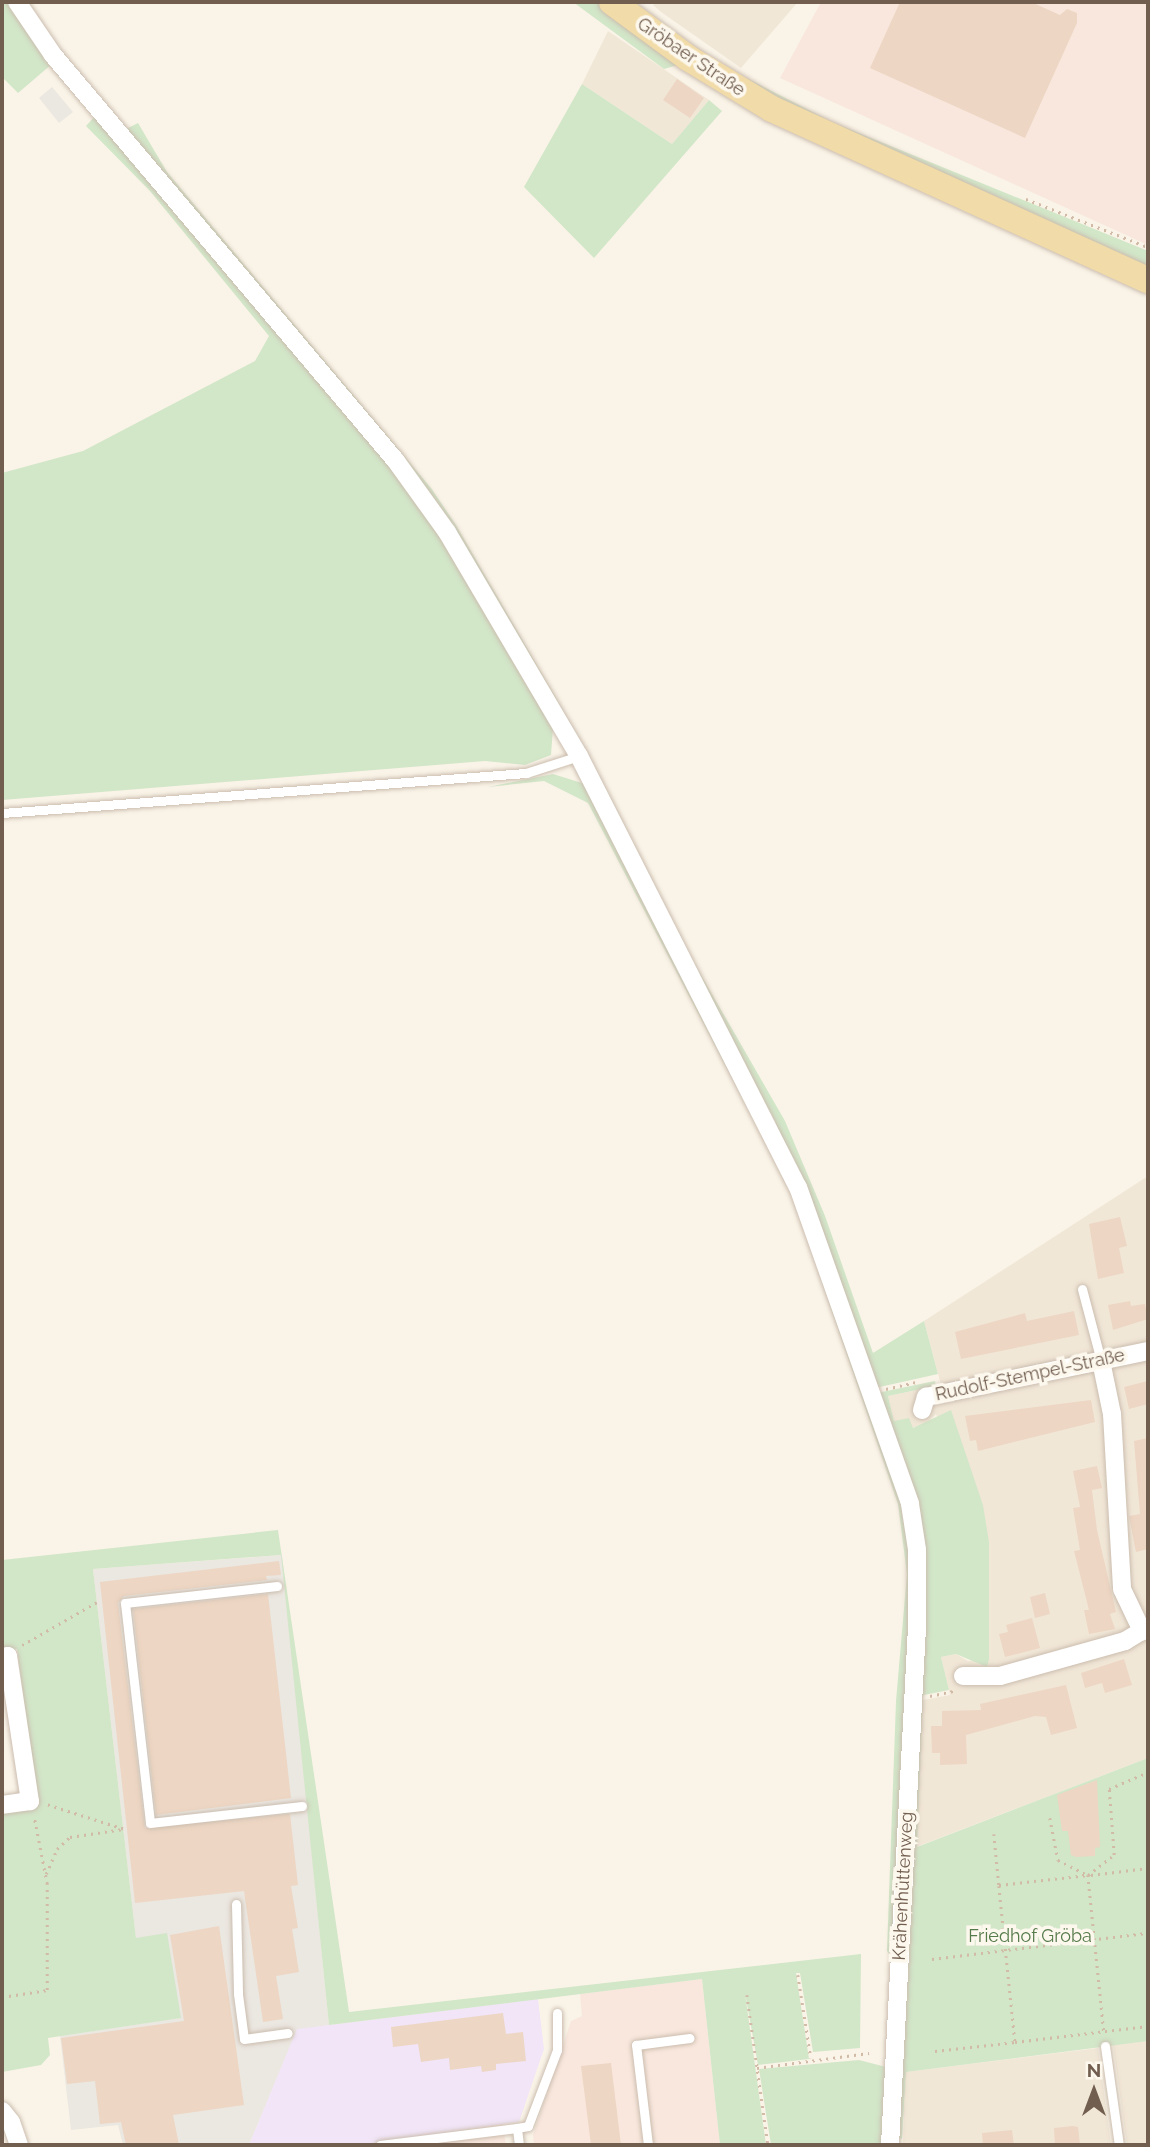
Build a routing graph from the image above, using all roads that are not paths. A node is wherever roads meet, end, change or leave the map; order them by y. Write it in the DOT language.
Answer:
graph roads {
  1 [pos="17,2"];
  2 [pos="612,2"];
  3 [pos="1148,279"];
  4 [pos="579,756"];
  5 [pos="2,813"];
  6 [pos="1082,1289"];
  7 [pos="1148,1351"];
  8 [pos="1101,1361"];
  9 [pos="922,1410"];
  10 [pos="277,1586"];
  11 [pos="1145,1629"];
  12 [pos="5,1656"];
  13 [pos="963,1676"];
  14 [pos="2,1805"];
  15 [pos="302,1806"];
  16 [pos="236,1904"];
  17 [pos="556,2013"];
  18 [pos="288,2033"];
  19 [pos="691,2038"];
  20 [pos="1105,2046"];
  21 [pos="2,2111"];
  22 [pos="517,2127"];
  23 [pos="19,2145"];
  24 [pos="380,2145"];
  25 [pos="519,2145"];
  26 [pos="648,2145"];
  27 [pos="890,2145"];
  28 [pos="1119,2145"];
  1 -- 4 [label="street, Krähenhüttenweg"];
  2 -- 3 [label="main road, Gröbaer Straße"];
  4 -- 5 [label="lane"];
  4 -- 27 [label="street, Krähenhüttenweg"];
  6 -- 8 [label="lane"];
  7 -- 8 [label="street, Rudolf-Stempel-Straße"];
  8 -- 9 [label="street, Rudolf-Stempel-Straße"];
  8 -- 11 [label="street"];
  10 -- 15 [label="lane"];
  11 -- 13 [label="street"];
  12 -- 14 [label="street"];
  16 -- 18 [label="lane"];
  17 -- 22 [label="lane"];
  19 -- 26 [label="lane"];
  20 -- 28 [label="lane"];
  21 -- 23 [label="street"];
  22 -- 24 [label="lane"];
  22 -- 25 [label="lane"];
}
